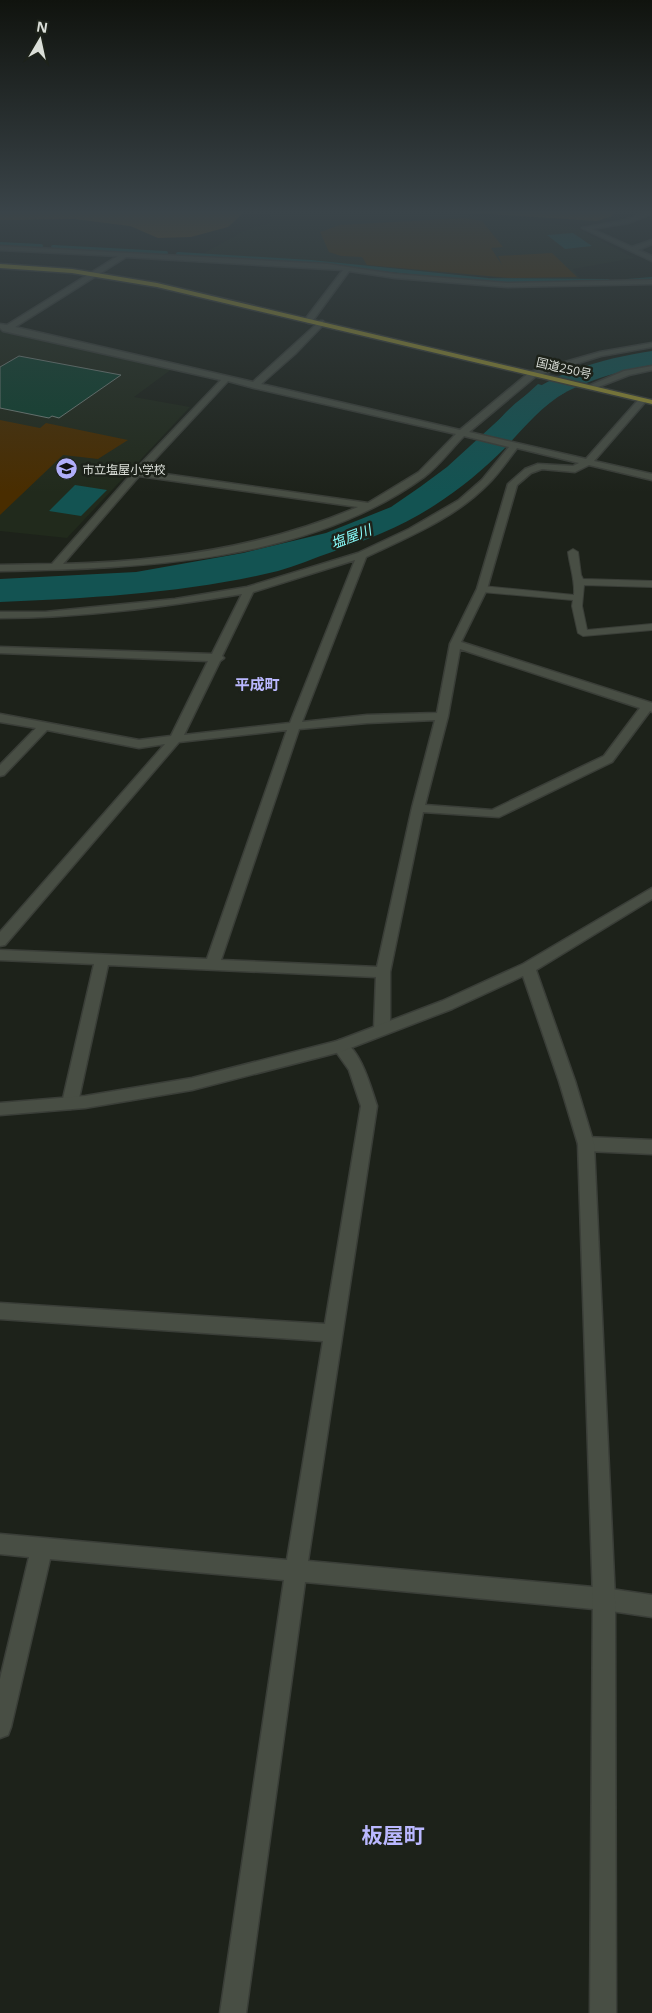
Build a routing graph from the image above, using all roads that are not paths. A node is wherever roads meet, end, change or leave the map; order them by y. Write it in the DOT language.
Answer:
graph roads {
  1 [pos="41,305"];
  2 [pos="241,305"];
  3 [pos="320,305"];
  4 [pos="308,321"];
  5 [pos="320,323"];
  6 [pos="3,327"];
  7 [pos="652,345"];
  8 [pos="652,368"];
  9 [pos="533,374"];
  10 [pos="226,379"];
  11 [pos="254,386"];
  12 [pos="590,387"];
  13 [pos="648,401"];
  14 [pos="462,433"];
  15 [pos="516,444"];
  16 [pos="589,461"];
  17 [pos="137,473"];
  18 [pos="652,477"];
  19 [pos="370,506"];
  20 [pos="573,552"];
  21 [pos="362,555"];
  22 [pos="55,567"];
  23 [pos="0,568"];
  24 [pos="580,582"];
  25 [pos="652,584"];
  26 [pos="482,589"];
  27 [pos="250,590"];
  28 [pos="579,598"];
  29 [pos="0,615"];
  30 [pos="652,626"];
  31 [pos="456,644"];
  32 [pos="0,650"];
  33 [pos="218,658"];
  34 [pos="650,707"];
  35 [pos="442,716"];
  36 [pos="0,718"];
  37 [pos="44,727"];
  38 [pos="294,727"];
  39 [pos="176,740"];
  40 [pos="0,772"];
  41 [pos="418,808"];
  42 [pos="652,893"];
  43 [pos="0,941"];
  44 [pos="0,955"];
  45 [pos="102,960"];
  46 [pos="212,965"];
  47 [pos="528,968"];
  48 [pos="384,972"];
  49 [pos="382,1030"];
  50 [pos="340,1046"];
  51 [pos="70,1103"];
  52 [pos="0,1109"];
  53 [pos="586,1144"];
  54 [pos="652,1147"];
  55 [pos="0,1311"];
  56 [pos="332,1333"];
  57 [pos="0,1544"];
  58 [pos="42,1547"];
  59 [pos="296,1570"];
  60 [pos="604,1599"];
  61 [pos="652,1606"];
  62 [pos="0,1727"];
  63 [pos="233,2013"];
  64 [pos="603,2013"];
  1 -- 6 [label="street"];
  2 -- 4 [label="highway, 国道250号"];
  3 -- 4 [label="street"];
  4 -- 5 [label="highway, 国道250号"];
  5 -- 9 [label="highway, 国道250号"];
  5 -- 11 [label="street"];
  6 -- 10 [label="street"];
  7 -- 9 [label="street"];
  8 -- 12 [label="street"];
  9 -- 12 [label="highway, 国道250号"];
  9 -- 14 [label="street"];
  10 -- 11 [label="street"];
  10 -- 17 [label="street"];
  11 -- 14 [label="street"];
  12 -- 13 [label="highway, 国道250号"];
  13 -- 16 [label="street"];
  14 -- 15 [label="street"];
  14 -- 19 [label="street"];
  15 -- 16 [label="street"];
  15 -- 21 [label="street"];
  16 -- 18 [label="street"];
  16 -- 26 [label="street"];
  17 -- 19 [label="street"];
  17 -- 22 [label="street"];
  19 -- 22 [label="street"];
  20 -- 24 [label="lane"];
  21 -- 27 [label="street"];
  21 -- 38 [label="street"];
  22 -- 23 [label="street"];
  24 -- 25 [label="lane"];
  24 -- 28 [label="lane"];
  26 -- 28 [label="lane"];
  26 -- 31 [label="street"];
  27 -- 29 [label="street"];
  27 -- 33 [label="street"];
  28 -- 30 [label="lane"];
  31 -- 34 [label="street"];
  31 -- 35 [label="street"];
  32 -- 33 [label="street"];
  33 -- 39 [label="street"];
  34 -- 41 [label="street"];
  35 -- 38 [label="street"];
  35 -- 41 [label="street"];
  36 -- 37 [label="street"];
  37 -- 39 [label="street"];
  37 -- 40 [label="street"];
  38 -- 39 [label="street"];
  38 -- 46 [label="street"];
  39 -- 43 [label="street"];
  41 -- 48 [label="street"];
  42 -- 47 [label="street"];
  44 -- 45 [label="street"];
  45 -- 46 [label="street"];
  45 -- 51 [label="street"];
  46 -- 48 [label="street"];
  47 -- 49 [label="street"];
  47 -- 53 [label="street"];
  48 -- 49 [label="street"];
  49 -- 50 [label="street"];
  50 -- 51 [label="street"];
  50 -- 56 [label="street"];
  51 -- 52 [label="street"];
  53 -- 54 [label="street"];
  53 -- 60 [label="street"];
  55 -- 56 [label="street"];
  56 -- 59 [label="street"];
  57 -- 58 [label="street"];
  58 -- 59 [label="street"];
  58 -- 62 [label="street"];
  59 -- 60 [label="street"];
  59 -- 63 [label="street"];
  60 -- 61 [label="street"];
  60 -- 64 [label="street"];
}
